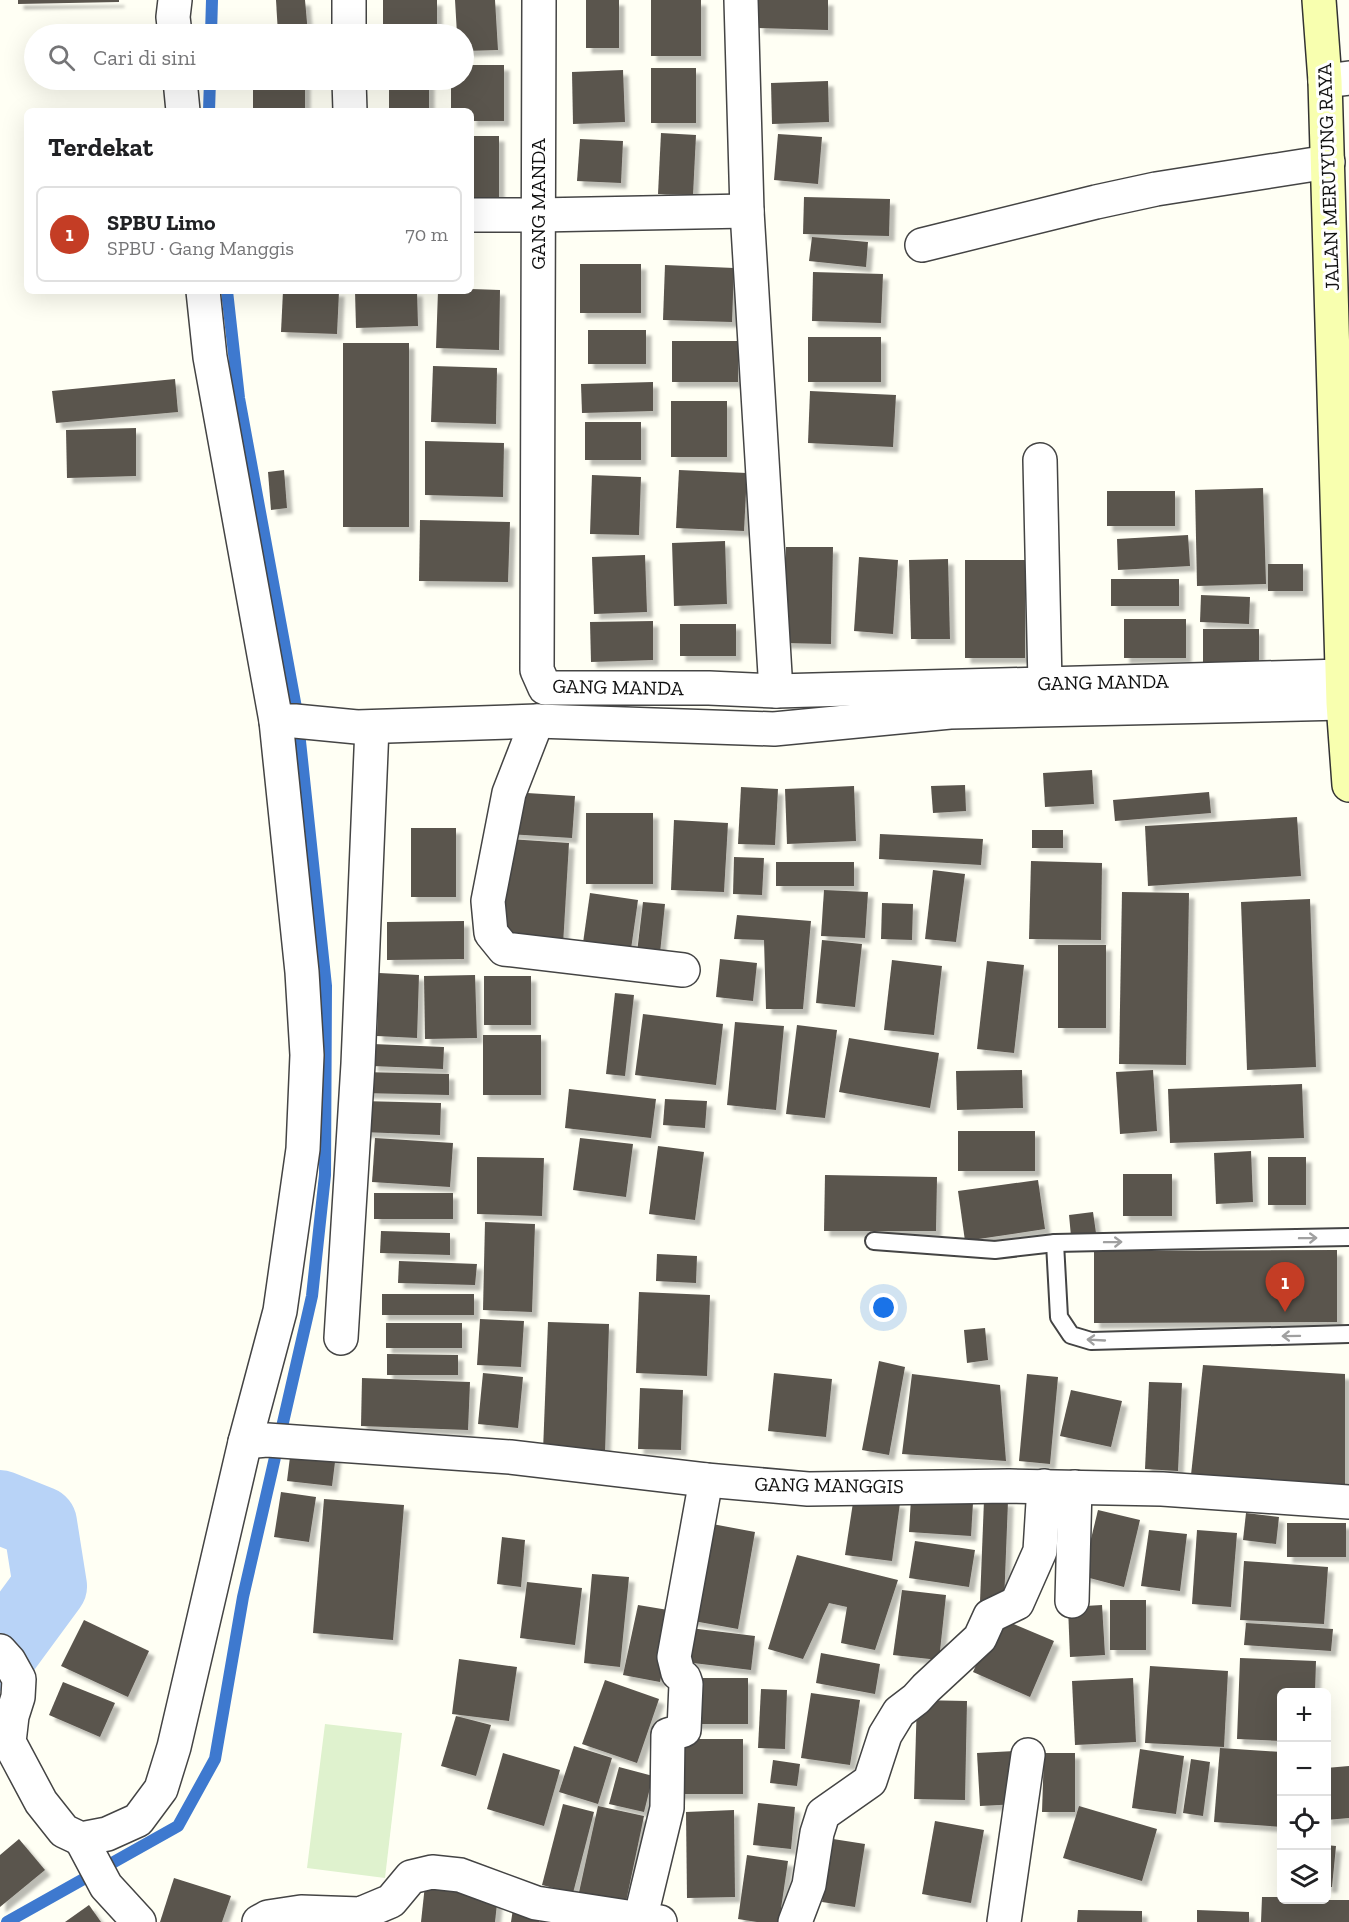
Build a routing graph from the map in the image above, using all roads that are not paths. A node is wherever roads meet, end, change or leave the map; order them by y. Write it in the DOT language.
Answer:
graph roads {
  1 [pos="175,0"];
  2 [pos="349,0"];
  3 [pos="539,0"];
  4 [pos="741,0"];
  5 [pos="1319,0"];
  6 [pos="174,24"];
  7 [pos="349,24"];
  8 [pos="1337,80"];
  9 [pos="181,90"];
  10 [pos="350,90"];
  11 [pos="183,108"];
  12 [pos="350,108"];
  13 [pos="1328,162"];
  14 [pos="747,211"];
  15 [pos="474,215"];
  16 [pos="538,215"];
  17 [pos="922,245"];
  18 [pos="203,294"];
  19 [pos="1040,460"];
  20 [pos="1045,683"];
  21 [pos="1343,690"];
  22 [pos="776,691"];
  23 [pos="286,721"];
  24 [pos="537,721"];
  25 [pos="358,727"];
  26 [pos="1348,772"];
  27 [pos="683,970"];
  28 [pos="1349,1237"];
  29 [pos="874,1241"];
  30 [pos="1054,1244"];
  31 [pos="1349,1334"];
  32 [pos="341,1338"];
  33 [pos="256,1441"];
  34 [pos="706,1480"];
  35 [pos="1060,1487"];
  36 [pos="1349,1502"];
  37 [pos="1072,1601"];
  38 [pos="5,1656"];
  39 [pos="1028,1755"];
  40 [pos="81,1839"];
  41 [pos="391,1911"];
  42 [pos="651,1921"];
  43 [pos="139,1922"];
  44 [pos="259,1922"];
  45 [pos="795,1922"];
  46 [pos="1004,1922"];
  1 -- 6 [label="street"];
  2 -- 7 [label="street"];
  3 -- 16 [label="street, GANG MANDA"];
  4 -- 14 [label="street"];
  5 -- 8 [label="main road, JALAN MERUYUNG RAYA"];
  8 -- 13 [label="main road, JALAN MERUYUNG RAYA"];
  9 -- 11 [label="street"];
  10 -- 12 [label="street"];
  13 -- 17 [label="street"];
  13 -- 21 [label="main road, JALAN MERUYUNG RAYA"];
  14 -- 16 [label="street"];
  14 -- 22 [label="street"];
  15 -- 16 [label="street"];
  16 -- 22 [label="street, GANG MANDA"];
  18 -- 23 [label="street"];
  19 -- 20 [label="street"];
  20 -- 21 [label="street, GANG MANDA"];
  20 -- 22 [label="street, GANG MANDA"];
  21 -- 24 [label="street, GANG MANDA"];
  21 -- 26 [label="main road, JALAN MERUYUNG RAYA"];
  23 -- 25 [label="street, GANG MANDA"];
  23 -- 33 [label="street"];
  24 -- 25 [label="street, GANG MANDA"];
  24 -- 27 [label="street"];
  25 -- 32 [label="street"];
  30 -- 28 [label="lane, one-way"];
  29 -- 30 [label="lane"];
  31 -- 30 [label="lane, one-way"];
  33 -- 34 [label="street, GANG MANGGIS"];
  33 -- 40 [label="street"];
  34 -- 35 [label="street, GANG MANGGIS"];
  34 -- 42 [label="street"];
  35 -- 36 [label="street, GANG MANGGIS"];
  35 -- 37 [label="street"];
  35 -- 45 [label="street"];
  38 -- 40 [label="street"];
  39 -- 46 [label="street"];
  40 -- 43 [label="street"];
  41 -- 42 [label="street"];
  41 -- 44 [label="street"];
}
